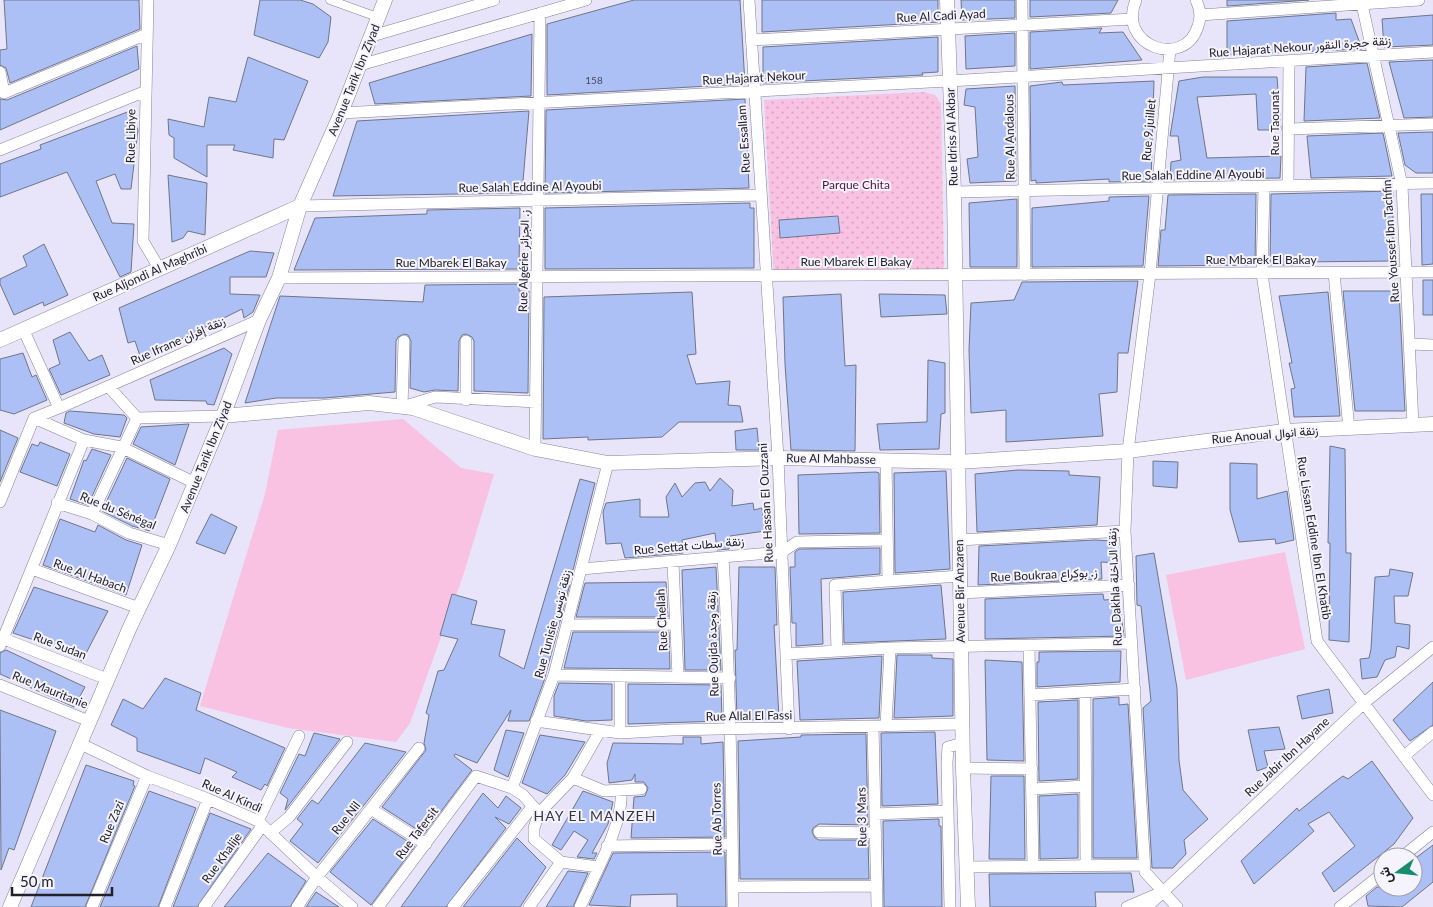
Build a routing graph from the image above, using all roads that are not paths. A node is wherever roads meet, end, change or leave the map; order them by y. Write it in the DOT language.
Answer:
graph roads {
  1 [pos="148,0"];
  2 [pos="330,0"];
  3 [pos="385,0"];
  4 [pos="494,0"];
  5 [pos="586,0"];
  6 [pos="748,0"];
  7 [pos="947,0"];
  8 [pos="1022,0"];
  9 [pos="1136,0"];
  10 [pos="1196,0"];
  11 [pos="1419,0"];
  12 [pos="1362,2"];
  13 [pos="540,13"];
  14 [pos="1200,15"];
  15 [pos="380,18"];
  16 [pos="1132,19"];
  17 [pos="1022,25"];
  18 [pos="948,30"];
  19 [pos="147,34"];
  20 [pos="372,36"];
  21 [pos="751,40"];
  22 [pos="1170,49"];
  23 [pos="1433,52"];
  24 [pos="1375,56"];
  25 [pos="1289,61"];
  26 [pos="360,65"];
  27 [pos="1168,69"];
  28 [pos="0,72"];
  29 [pos="1022,77"];
  30 [pos="950,81"];
  31 [pos="146,91"];
  32 [pos="754,91"];
  33 [pos="540,103"];
  34 [pos="341,113"];
  35 [pos="1390,124"];
  36 [pos="1433,124"];
  37 [pos="1289,129"];
  38 [pos="0,150"];
  39 [pos="1433,184"];
  40 [pos="1288,185"];
  41 [pos="1402,186"];
  42 [pos="1264,187"];
  43 [pos="1158,189"];
  44 [pos="954,192"];
  45 [pos="1024,192"];
  46 [pos="761,195"];
  47 [pos="539,200"];
  48 [pos="300,206"];
  49 [pos="159,268"];
  50 [pos="1407,272"];
  51 [pos="1433,272"];
  52 [pos="1334,273"];
  53 [pos="1025,274"];
  54 [pos="1150,274"];
  55 [pos="1262,274"];
  56 [pos="954,275"];
  57 [pos="538,276"];
  58 [pos="766,276"];
  59 [pos="278,278"];
  60 [pos="259,320"];
  61 [pos="24,331"];
  62 [pos="0,340"];
  63 [pos="466,340"];
  64 [pos="404,341"];
  65 [pos="1411,344"];
  66 [pos="1433,345"];
  67 [pos="109,387"];
  68 [pos="466,400"];
  69 [pos="536,402"];
  70 [pos="402,407"];
  71 [pos="59,408"];
  72 [pos="223,416"];
  73 [pos="34,418"];
  74 [pos="137,418"];
  75 [pos="1433,424"];
  76 [pos="1413,425"];
  77 [pos="1349,429"];
  78 [pos="1284,431"];
  79 [pos="84,440"];
  80 [pos="121,447"];
  81 [pos="535,449"];
  82 [pos="1128,451"];
  83 [pos="778,458"];
  84 [pos="886,460"];
  85 [pos="958,462"];
  86 [pos="608,463"];
  87 [pos="195,484"];
  88 [pos="0,502"];
  89 [pos="57,503"];
  90 [pos="92,514"];
  91 [pos="1125,531"];
  92 [pos="886,540"];
  93 [pos="959,540"];
  94 [pos="169,545"];
  95 [pos="782,552"];
  96 [pos="723,557"];
  97 [pos="673,562"];
  98 [pos="32,569"];
  99 [pos="581,569"];
  100 [pos="960,576"];
  101 [pos="888,581"];
  102 [pos="1129,584"];
  103 [pos="960,593"];
  104 [pos="139,608"];
  105 [pos="676,624"];
  106 [pos="567,625"];
  107 [pos="2,643"];
  108 [pos="1132,644"];
  109 [pos="1029,645"];
  110 [pos="1433,647"];
  111 [pos="890,648"];
  112 [pos="961,648"];
  113 [pos="837,650"];
  114 [pos="786,654"];
  115 [pos="554,675"];
  116 [pos="620,676"];
  117 [pos="678,677"];
  118 [pos="730,678"];
  119 [pos="107,679"];
  120 [pos="0,685"];
  121 [pos="1135,690"];
  122 [pos="1084,692"];
  123 [pos="1030,695"];
  124 [pos="1364,703"];
  125 [pos="89,721"];
  126 [pos="536,721"];
  127 [pos="962,724"];
  128 [pos="873,726"];
  129 [pos="886,726"];
  130 [pos="789,729"];
  131 [pos="600,731"];
  132 [pos="729,731"];
  133 [pos="1433,732"];
  134 [pos="620,733"];
  135 [pos="299,736"];
  136 [pos="347,742"];
  137 [pos="79,743"];
  138 [pos="963,744"];
  139 [pos="419,748"];
  140 [pos="1404,756"];
  141 [pos="963,768"];
  142 [pos="1032,769"];
  143 [pos="146,776"];
  144 [pos="573,778"];
  145 [pos="1085,786"];
  146 [pos="512,788"];
  147 [pos="641,789"];
  148 [pos="1032,789"];
  149 [pos="620,792"];
  150 [pos="1433,795"];
  151 [pos="208,799"];
  152 [pos="371,809"];
  153 [pos="536,810"];
  154 [pos="948,811"];
  155 [pos="875,814"];
  156 [pos="264,827"];
  157 [pos="819,832"];
  158 [pos="876,832"];
  159 [pos="1433,832"];
  160 [pos="426,844"];
  161 [pos="731,844"];
  162 [pos="607,846"];
  163 [pos="1414,847"];
  164 [pos="561,862"];
  165 [pos="1086,865"];
  166 [pos="1145,865"];
  167 [pos="1033,866"];
  168 [pos="598,867"];
  169 [pos="966,867"];
  170 [pos="317,878"];
  171 [pos="1373,880"];
  172 [pos="877,886"];
  173 [pos="733,887"];
  174 [pos="1164,892"];
  175 [pos="10,907"];
  176 [pos="92,907"];
  177 [pos="165,907"];
  178 [pos="204,907"];
  179 [pos="297,907"];
  180 [pos="352,907"];
  181 [pos="378,907"];
  182 [pos="453,907"];
  183 [pos="529,907"];
  184 [pos="580,907"];
  185 [pos="733,907"];
  186 [pos="877,907"];
  187 [pos="950,907"];
  188 [pos="968,907"];
  189 [pos="1127,907"];
  190 [pos="1147,907"];
  191 [pos="1177,907"];
  192 [pos="1340,907"];
  1 -- 19 [label="street, Rue Libiye"];
  2 -- 15 [label="street"];
  3 -- 15 [label="street, Avenue Tarik Ibn Ziyad"];
  4 -- 20 [label="street"];
  5 -- 13 [label="street"];
  6 -- 21 [label="street, Rue Essallam"];
  7 -- 18 [label="street, Rue Idriss Al Akbar"];
  8 -- 17 [label="street, Rue Al Andalous"];
  9 -- 16 [label="street"];
  10 -- 14 [label="street"];
  11 -- 12 [label="street"];
  12 -- 14 [label="street"];
  12 -- 24 [label="street, Rue Youssef Ibn Tachfin"];
  13 -- 26 [label="street"];
  13 -- 33 [label="street, Rue Algérie ز. الجزائر"];
  14 -- 22 [label="street"];
  15 -- 20 [label="street, Avenue Tarik Ibn Ziyad"];
  16 -- 17 [label="street, Rue Al Cadi Ayad"];
  16 -- 22 [label="street"];
  17 -- 18 [label="street, Rue Al Cadi Ayad"];
  17 -- 29 [label="street, Rue Al Andalous"];
  18 -- 21 [label="street, Rue Al Cadi Ayad"];
  18 -- 30 [label="street, Rue Idriss Al Akbar"];
  19 -- 28 [label="street"];
  19 -- 31 [label="street, Rue Libiye"];
  20 -- 26 [label="street, Avenue Tarik Ibn Ziyad"];
  21 -- 32 [label="street, Rue Essallam"];
  22 -- 27 [label="street, Rue 9 juillet"];
  23 -- 24 [label="street, Rue Hajarat Nekour زنقة حجرة النقور"];
  24 -- 25 [label="street, Rue Hajarat Nekour زنقة حجرة النقور"];
  24 -- 35 [label="street, Rue Youssef Ibn Tachfin"];
  25 -- 27 [label="street, Rue Hajarat Nekour زنقة حجرة النقور"];
  25 -- 37 [label="street, Rue Taounat"];
  26 -- 34 [label="street, Avenue Tarik Ibn Ziyad"];
  27 -- 29 [label="street, Rue Hajarat Nekour"];
  27 -- 43 [label="street, Rue 9 juillet"];
  29 -- 30 [label="street, Rue Hajarat Nekour"];
  29 -- 45 [label="street, Rue Al Andalous"];
  30 -- 32 [label="street, Rue Hajarat Nekour"];
  30 -- 44 [label="street, Rue Idriss Al Akbar"];
  31 -- 38 [label="street"];
  31 -- 49 [label="street, Rue Libiye"];
  32 -- 33 [label="street, Rue Hajarat Nekour"];
  32 -- 46 [label="street, Rue Essallam"];
  33 -- 34 [label="street, Rue Hajarat Nekour"];
  33 -- 47 [label="street, Rue Algérie ز. الجزائر"];
  34 -- 48 [label="street, Avenue Tarik Ibn Ziyad"];
  35 -- 36 [label="street"];
  35 -- 37 [label="street"];
  35 -- 41 [label="street, Rue Youssef Ibn Tachfin"];
  37 -- 40 [label="street, Rue Taounat"];
  39 -- 41 [label="street, Rue Salah Eddine Al Ayoubi"];
  40 -- 41 [label="street, Rue Salah Eddine Al Ayoubi"];
  40 -- 42 [label="street, Rue Salah Eddine Al Ayoubi"];
  41 -- 50 [label="street, Rue Youssef Ibn Tachfin"];
  42 -- 43 [label="street, Rue Salah Eddine Al Ayoubi"];
  42 -- 55 [label="street, Rue Lissan Eddine Ibn El Khatib"];
  43 -- 45 [label="street, Rue Salah Eddine Al Ayoubi"];
  43 -- 54 [label="street, Rue 9 juillet"];
  44 -- 45 [label="street, Rue Salah Eddine Al Ayoubi"];
  44 -- 56 [label="street, Rue Idriss Al Akbar"];
  45 -- 53 [label="street, Rue Al Andalous"];
  46 -- 47 [label="street, Rue Salah Eddine Al Ayoubi"];
  46 -- 58 [label="street, Rue Essallam"];
  47 -- 48 [label="street, Rue Salah Eddine Al Ayoubi"];
  47 -- 57 [label="street, Rue Algérie ز. الجزائر"];
  48 -- 49 [label="street, Rue Aljondi Al Maghribi"];
  48 -- 59 [label="street, Avenue Tarik Ibn Ziyad"];
  49 -- 61 [label="street, Rue Aljondi Al Maghribi"];
  50 -- 51 [label="street, Rue Mbarek El Bakay"];
  50 -- 52 [label="street, Rue Mbarek El Bakay"];
  50 -- 65 [label="street, Rue Youssef Ibn Tachfin"];
  52 -- 55 [label="street, Rue Mbarek El Bakay"];
  52 -- 77 [label="street"];
  53 -- 54 [label="street, Rue Mbarek El Bakay"];
  53 -- 56 [label="street, Rue Mbarek El Bakay"];
  54 -- 55 [label="street, Rue Mbarek El Bakay"];
  54 -- 82 [label="street, Rue Dakhla زنقة الداخلة"];
  55 -- 78 [label="street, Rue Lissan Eddine Ibn El Khatib"];
  56 -- 58 [label="street, Rue Mbarek El Bakay"];
  56 -- 85 [label="street, Avenue Bir Anzaren"];
  57 -- 58 [label="street, Rue Mbarek El Bakay"];
  57 -- 59 [label="street, Rue Mbarek El Bakay"];
  57 -- 69 [label="street, Rue Algérie ز. الجزائر"];
  58 -- 83 [label="street, Rue Hassan El Ouzzani"];
  59 -- 60 [label="street, Avenue Tarik Ibn Ziyad"];
  60 -- 67 [label="street, Rue Ifrane زنقة إفران"];
  60 -- 72 [label="street, Avenue Tarik Ibn Ziyad"];
  61 -- 62 [label="street, Rue Aljondi Al Maghribi"];
  61 -- 71 [label="street"];
  63 -- 68 [label="street"];
  64 -- 70 [label="street"];
  65 -- 66 [label="street"];
  65 -- 76 [label="street, Rue Youssef Ibn Tachfin"];
  67 -- 71 [label="street, Rue Ifrane زنقة إفران"];
  67 -- 74 [label="street"];
  68 -- 69 [label="street"];
  68 -- 70 [label="street"];
  69 -- 81 [label="street, Rue Algérie ز. الجزائر"];
  70 -- 72 [label="street, Rue Al Mahbasse"];
  70 -- 81 [label="street, Rue Al Mahbasse"];
  71 -- 73 [label="street, Rue Ifrane زنقة إفران"];
  72 -- 74 [label="street"];
  72 -- 87 [label="street, Avenue Tarik Ibn Ziyad"];
  73 -- 79 [label="street"];
  73 -- 88 [label="street"];
  74 -- 80 [label="street"];
  75 -- 76 [label="street, Rue Anoual زنقة انوال"];
  76 -- 77 [label="street, Rue Anoual زنقة انوال"];
  77 -- 78 [label="street, Rue Anoual زنقة انوال"];
  78 -- 82 [label="street, Rue Anoual زنقة انوال"];
  78 -- 124 [label="street, Rue Lissan Eddine Ibn El Khatib"];
  79 -- 80 [label="street"];
  79 -- 89 [label="street"];
  80 -- 87 [label="street"];
  80 -- 90 [label="street"];
  81 -- 86 [label="street, Rue Al Mahbasse"];
  82 -- 85 [label="street, Rue Al Mahbasse"];
  82 -- 91 [label="street, Rue Dakhla زنقة الداخلة"];
  83 -- 84 [label="street, Rue Al Mahbasse"];
  83 -- 86 [label="street, Rue Al Mahbasse"];
  83 -- 95 [label="street, Rue Hassan El Ouzzani"];
  84 -- 85 [label="street, Rue Al Mahbasse"];
  84 -- 92 [label="street"];
  85 -- 93 [label="street, Avenue Bir Anzaren"];
  86 -- 99 [label="street, Rue Tunisie زنقة تونس"];
  87 -- 94 [label="street, Avenue Tarik Ibn Ziyad"];
  89 -- 90 [label="street, Rue du Sénégal"];
  89 -- 98 [label="street"];
  90 -- 94 [label="street, Rue du Sénégal"];
  91 -- 93 [label="street"];
  91 -- 102 [label="street, Rue Dakhla زنقة الداخلة"];
  92 -- 95 [label="street, Rue Settat زنقة سطات"];
  92 -- 101 [label="street"];
  93 -- 100 [label="street, Avenue Bir Anzaren"];
  94 -- 104 [label="street, Avenue Tarik Ibn Ziyad"];
  95 -- 96 [label="street, Rue Settat زنقة سطات"];
  95 -- 114 [label="street, Rue Hassan El Ouzzani"];
  96 -- 97 [label="street, Rue Settat زنقة سطات"];
  96 -- 118 [label="street, Rue Oujda زنقة وجدة"];
  97 -- 99 [label="street, Rue Settat زنقة سطات"];
  97 -- 105 [label="street, Rue Chellah"];
  98 -- 104 [label="street, Rue Al Habach"];
  98 -- 107 [label="street"];
  99 -- 106 [label="street, Rue Tunisie زنقة تونس"];
  100 -- 101 [label="street"];
  100 -- 103 [label="street, Avenue Bir Anzaren"];
  101 -- 113 [label="street"];
  102 -- 103 [label="street, Rue Boukraa ز. بوكراع"];
  102 -- 108 [label="street, Rue Dakhla زنقة الداخلة"];
  103 -- 112 [label="street, Avenue Bir Anzaren"];
  104 -- 119 [label="street, Avenue Tarik Ibn Ziyad"];
  105 -- 106 [label="street"];
  105 -- 117 [label="street, Rue Chellah"];
  106 -- 115 [label="street, Rue Tunisie زنقة تونس"];
  107 -- 119 [label="street, Rue Sudan"];
  108 -- 109 [label="street"];
  108 -- 121 [label="street, Rue Dakhla زنقة الداخلة"];
  109 -- 112 [label="street"];
  109 -- 123 [label="street"];
  110 -- 124 [label="street, Rue Jabir Ibn Hayane"];
  111 -- 112 [label="street"];
  111 -- 113 [label="street"];
  111 -- 129 [label="street"];
  112 -- 127 [label="street, Avenue Bir Anzaren"];
  113 -- 114 [label="street"];
  114 -- 130 [label="street, Rue Hassan El Ouzzani"];
  115 -- 116 [label="street"];
  115 -- 126 [label="street, Rue Tunisie زنقة تونس"];
  116 -- 117 [label="street"];
  116 -- 134 [label="street"];
  117 -- 118 [label="street"];
  118 -- 132 [label="street, Rue Oujda زنقة وجدة"];
  119 -- 125 [label="street, Avenue Tarik Ibn Ziyad"];
  120 -- 125 [label="street, Rue Mauritanie"];
  121 -- 122 [label="street"];
  121 -- 166 [label="street, Rue Dakhla زنقة الداخلة"];
  122 -- 123 [label="street"];
  122 -- 145 [label="street"];
  123 -- 142 [label="street"];
  124 -- 140 [label="street, Rue Lissan Eddine Ibn El Khatib"];
  124 -- 174 [label="street, Rue Jabir Ibn Hayane"];
  125 -- 137 [label="street, Avenue Tarik Ibn Ziyad"];
  126 -- 131 [label="street, Rue Allal El Fassi"];
  126 -- 146 [label="street, Rue Tunisie زنقة تونس"];
  127 -- 129 [label="street, Rue Allal El Fassi"];
  127 -- 138 [label="street, Avenue Bir Anzaren"];
  128 -- 129 [label="street, Rue Allal El Fassi"];
  128 -- 130 [label="street, Rue Allal El Fassi"];
  128 -- 155 [label="street, Rue 3 Mars"];
  130 -- 132 [label="street, Rue Allal El Fassi"];
  131 -- 134 [label="street, Rue Allal El Fassi"];
  131 -- 144 [label="street"];
  132 -- 134 [label="street, Rue Allal El Fassi"];
  132 -- 161 [label="street, Rue Ab Torres"];
  133 -- 140 [label="street"];
  135 -- 156 [label="street"];
  136 -- 156 [label="street"];
  137 -- 143 [label="street, Rue Al Kindi"];
  137 -- 175 [label="street, Avenue Tarik Ibn Ziyad"];
  138 -- 141 [label="street, Avenue Bir Anzaren"];
  138 -- 154 [label="street"];
  139 -- 152 [label="street, Rue Nil"];
  140 -- 150 [label="street, Rue Lissan Eddine Ibn El Khatib"];
  141 -- 142 [label="street"];
  141 -- 169 [label="street, Avenue Bir Anzaren"];
  142 -- 148 [label="street"];
  143 -- 151 [label="street, Rue Al Kindi"];
  143 -- 176 [label="street, Rue Zazi"];
  144 -- 149 [label="street"];
  144 -- 153 [label="street"];
  145 -- 148 [label="street"];
  145 -- 165 [label="street"];
  146 -- 153 [label="street"];
  146 -- 160 [label="street, Rue Tafersit"];
  147 -- 149 [label="street"];
  148 -- 167 [label="street"];
  149 -- 162 [label="street"];
  151 -- 156 [label="street, Rue Al Kindi"];
  151 -- 177 [label="street"];
  152 -- 160 [label="street"];
  152 -- 170 [label="street, Rue Nil"];
  153 -- 164 [label="street"];
  153 -- 182 [label="street"];
  154 -- 155 [label="street"];
  154 -- 187 [label="street"];
  155 -- 158 [label="street, Rue 3 Mars"];
  156 -- 170 [label="street, Rue Al Kindi"];
  156 -- 178 [label="street, Rue Khalije"];
  157 -- 158 [label="street"];
  158 -- 172 [label="street, Rue 3 Mars"];
  159 -- 163 [label="street"];
  160 -- 181 [label="street, Rue Tafersit"];
  161 -- 162 [label="street"];
  161 -- 173 [label="street, Rue Ab Torres"];
  162 -- 168 [label="street"];
  164 -- 168 [label="street"];
  164 -- 183 [label="street"];
  165 -- 166 [label="street"];
  165 -- 167 [label="street"];
  166 -- 174 [label="street, Rue Dakhla زنقة الداخلة"];
  167 -- 169 [label="street"];
  168 -- 184 [label="street"];
  169 -- 188 [label="street, Avenue Bir Anzaren"];
  170 -- 179 [label="street, Rue Nil"];
  170 -- 180 [label="street, Rue Al Kindi"];
  171 -- 192 [label="street"];
  172 -- 173 [label="street"];
  172 -- 186 [label="street, Rue 3 Mars"];
  173 -- 185 [label="street, Rue Ab Torres"];
  174 -- 189 [label="street"];
  174 -- 190 [label="street, Rue Jabir Ibn Hayane"];
  174 -- 191 [label="street, Rue Dakhla زنقة الداخلة"];
}
